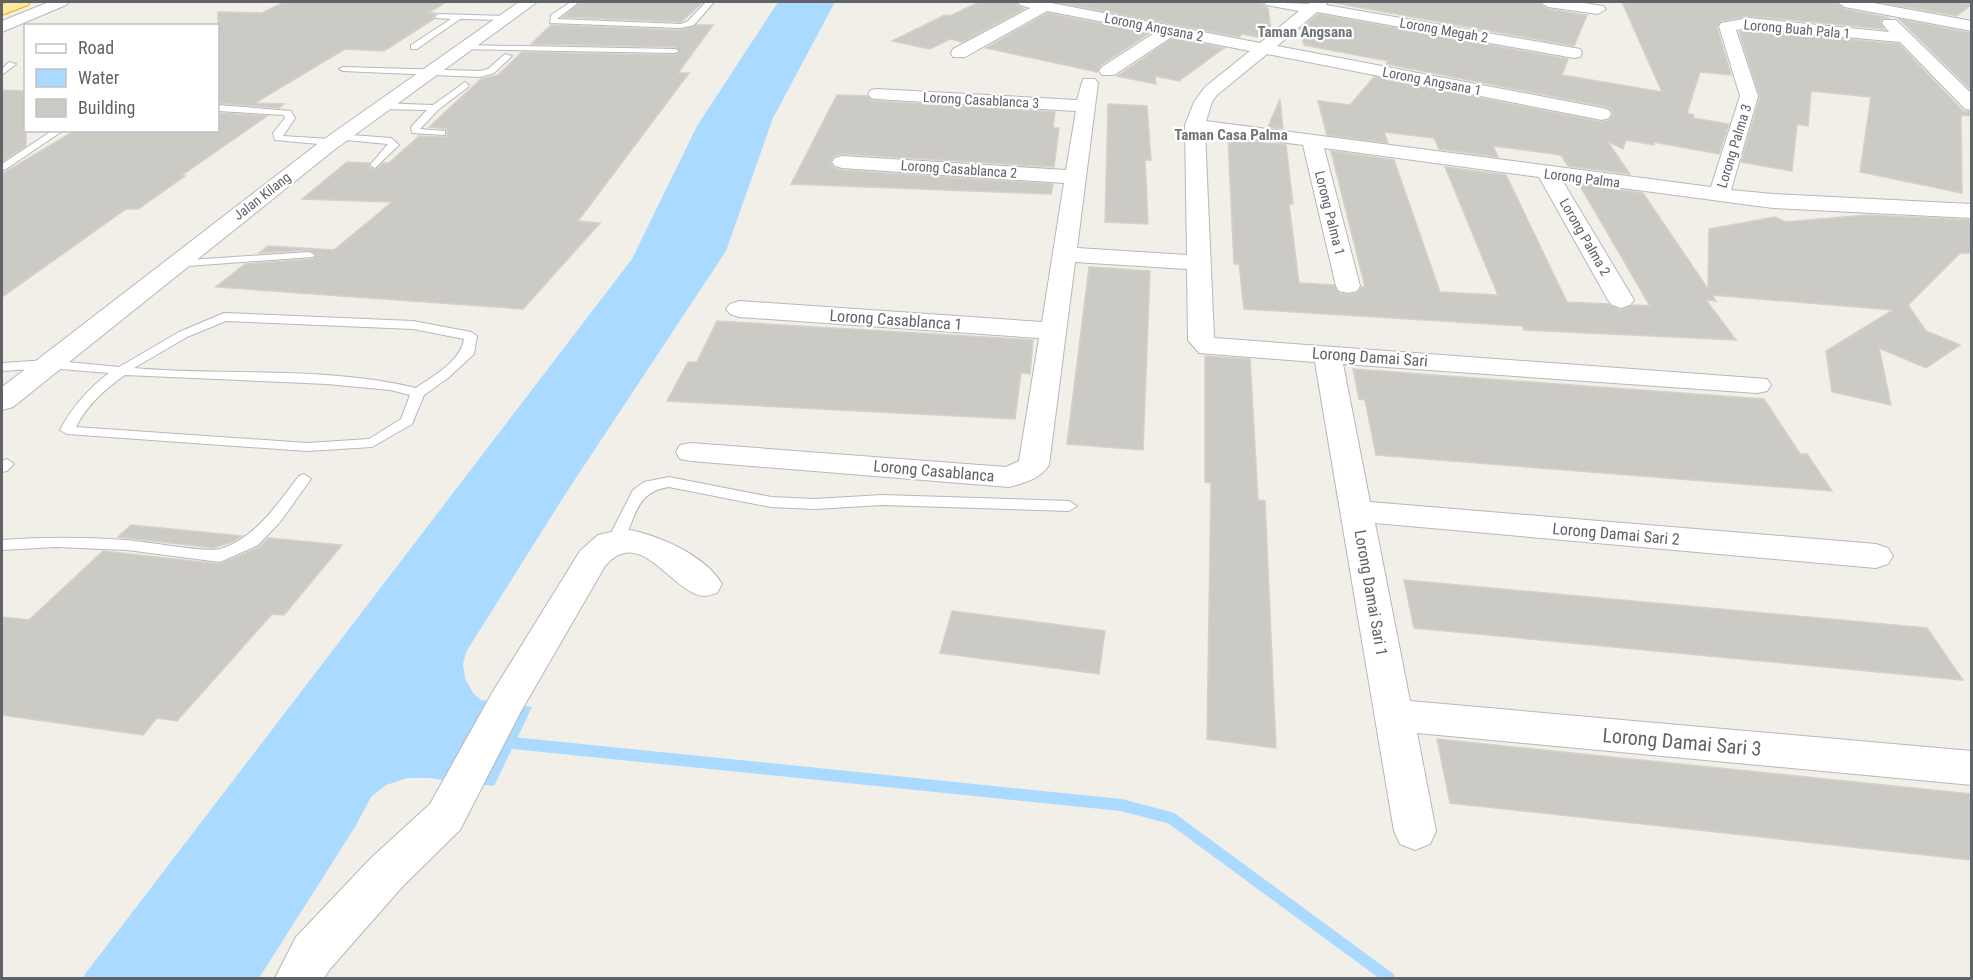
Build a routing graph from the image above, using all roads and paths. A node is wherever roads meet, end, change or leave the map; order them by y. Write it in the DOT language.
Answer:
graph roads {
  1 [pos="22,2"];
  2 [pos="61,2"];
  3 [pos="529,2"];
  4 [pos="575,2"];
  5 [pos="710,2"];
  6 [pos="1025,2"];
  7 [pos="1271,2"];
  8 [pos="1548,2"];
  9 [pos="1845,2"];
  10 [pos="1046,6"];
  11 [pos="1315,6"];
  12 [pos="1872,6"];
  13 [pos="1598,9"];
  14 [pos="2,10"];
  15 [pos="439,16"];
  16 [pos="458,17"];
  17 [pos="504,18"];
  18 [pos="1971,26"];
  19 [pos="2,27"];
  20 [pos="1170,30"];
  21 [pos="1905,38"];
  22 [pos="414,47"];
  23 [pos="463,47"];
  24 [pos="1263,48"];
  25 [pos="675,51"];
  26 [pos="959,53"];
  27 [pos="1574,53"];
  28 [pos="508,56"];
  29 [pos="12,64"];
  30 [pos="343,69"];
  31 [pos="1108,71"];
  32 [pos="2,73"];
  33 [pos="426,73"];
  34 [pos="1089,83"];
  35 [pos="465,85"];
  36 [pos="877,94"];
  37 [pos="1749,96"];
  38 [pos="1971,105"];
  39 [pos="380,106"];
  40 [pos="1086,106"];
  41 [pos="219,108"];
  42 [pos="435,108"];
  43 [pos="1602,114"];
  44 [pos="1195,125"];
  45 [pos="57,132"];
  46 [pos="442,133"];
  47 [pos="334,140"];
  48 [pos="1312,141"];
  49 [pos="842,162"];
  50 [pos="375,165"];
  51 [pos="3,167"];
  52 [pos="1548,174"];
  53 [pos="1076,177"];
  54 [pos="1719,195"];
  55 [pos="1971,211"];
  56 [pos="1064,254"];
  57 [pos="309,255"];
  58 [pos="1199,263"];
  59 [pos="174,264"];
  60 [pos="1348,286"];
  61 [pos="1621,300"];
  62 [pos="739,309"];
  63 [pos="1053,331"];
  64 [pos="1327,354"];
  65 [pos="48,364"];
  66 [pos="2,367"];
  67 [pos="124,370"];
  68 [pos="1757,385"];
  69 [pos="418,393"];
  70 [pos="2,401"];
  71 [pos="691,452"];
  72 [pos="304,479"];
  73 [pos="1069,506"];
  74 [pos="1356,511"];
  75 [pos="615,541"];
  76 [pos="2,545"];
  77 [pos="1876,556"];
  78 [pos="705,584"];
  79 [pos="1394,715"];
  80 [pos="1971,768"];
  81 [pos="1414,831"];
  82 [pos="299,978"];
  1 -- 14 [label="highway"];
  2 -- 19 [label="street"];
  3 -- 17 [label="street, Jalan Kilang"];
  4 -- 5 [label="lane"];
  6 -- 10 [label="street, Lorong Angsana 2"];
  7 -- 11 [label="street, Lorong Megah 2"];
  8 -- 13 [label="street"];
  9 -- 12 [label="street"];
  10 -- 20 [label="street, Lorong Angsana 2"];
  10 -- 26 [label="street"];
  11 -- 24 [label="street"];
  11 -- 27 [label="street, Lorong Megah 2"];
  12 -- 18 [label="street"];
  12 -- 21 [label="street"];
  15 -- 16 [label="lane"];
  16 -- 17 [label="lane"];
  16 -- 22 [label="lane"];
  17 -- 23 [label="street, Jalan Kilang"];
  20 -- 24 [label="street, Lorong Angsana 2"];
  20 -- 31 [label="street"];
  21 -- 37 [label="street, Lorong Buah Pala 1"];
  21 -- 38 [label="street"];
  23 -- 25 [label="lane"];
  23 -- 33 [label="street, Jalan Kilang"];
  24 -- 43 [label="street, Lorong Angsana 1"];
  24 -- 44 [label="street"];
  28 -- 33 [label="lane"];
  29 -- 32 [label="lane"];
  30 -- 33 [label="lane"];
  33 -- 39 [label="street, Jalan Kilang"];
  34 -- 40 [label="street, Lorong Casablanca"];
  35 -- 42 [label="lane"];
  36 -- 40 [label="street, Lorong Casablanca 3"];
  37 -- 54 [label="street, Lorong Palma 3"];
  39 -- 42 [label="lane"];
  39 -- 47 [label="street, Jalan Kilang"];
  40 -- 53 [label="street, Lorong Casablanca"];
  41 -- 47 [label="lane"];
  42 -- 46 [label="lane"];
  44 -- 48 [label="street, Lorong Palma"];
  44 -- 58 [label="street, Lorong Damai Sari"];
  45 -- 51 [label="lane"];
  47 -- 50 [label="lane"];
  47 -- 59 [label="street, Jalan Kilang"];
  48 -- 52 [label="street, Lorong Palma"];
  48 -- 60 [label="street, Lorong Palma 1"];
  49 -- 53 [label="street, Lorong Casablanca 2"];
  52 -- 54 [label="street, Lorong Palma"];
  52 -- 61 [label="street, Lorong Palma 2"];
  53 -- 56 [label="street, Lorong Casablanca"];
  54 -- 55 [label="street, Lorong Palma"];
  56 -- 58 [label="street"];
  56 -- 63 [label="street, Lorong Casablanca"];
  57 -- 59 [label="lane"];
  58 -- 64 [label="street, Lorong Damai Sari"];
  59 -- 65 [label="street, Jalan Kilang"];
  62 -- 63 [label="street, Lorong Casablanca 1"];
  63 -- 71 [label="street, Lorong Casablanca"];
  64 -- 68 [label="street, Lorong Damai Sari"];
  64 -- 74 [label="street, Lorong Damai Sari 1"];
  65 -- 66 [label="lane"];
  65 -- 67 [label="lane"];
  65 -- 70 [label="street, Jalan Kilang"];
  67 -- 69 [label="lane"];
  67 -- 69 [label="lane"];
  67 -- 69 [label="lane"];
  72 -- 76 [label="lane"];
  73 -- 75 [label="lane"];
  74 -- 77 [label="street, Lorong Damai Sari 2"];
  74 -- 79 [label="street, Lorong Damai Sari 1"];
  75 -- 78 [label="street"];
  75 -- 82 [label="street"];
  79 -- 80 [label="street, Lorong Damai Sari 3"];
  79 -- 81 [label="street, Lorong Damai Sari 1"];
}
